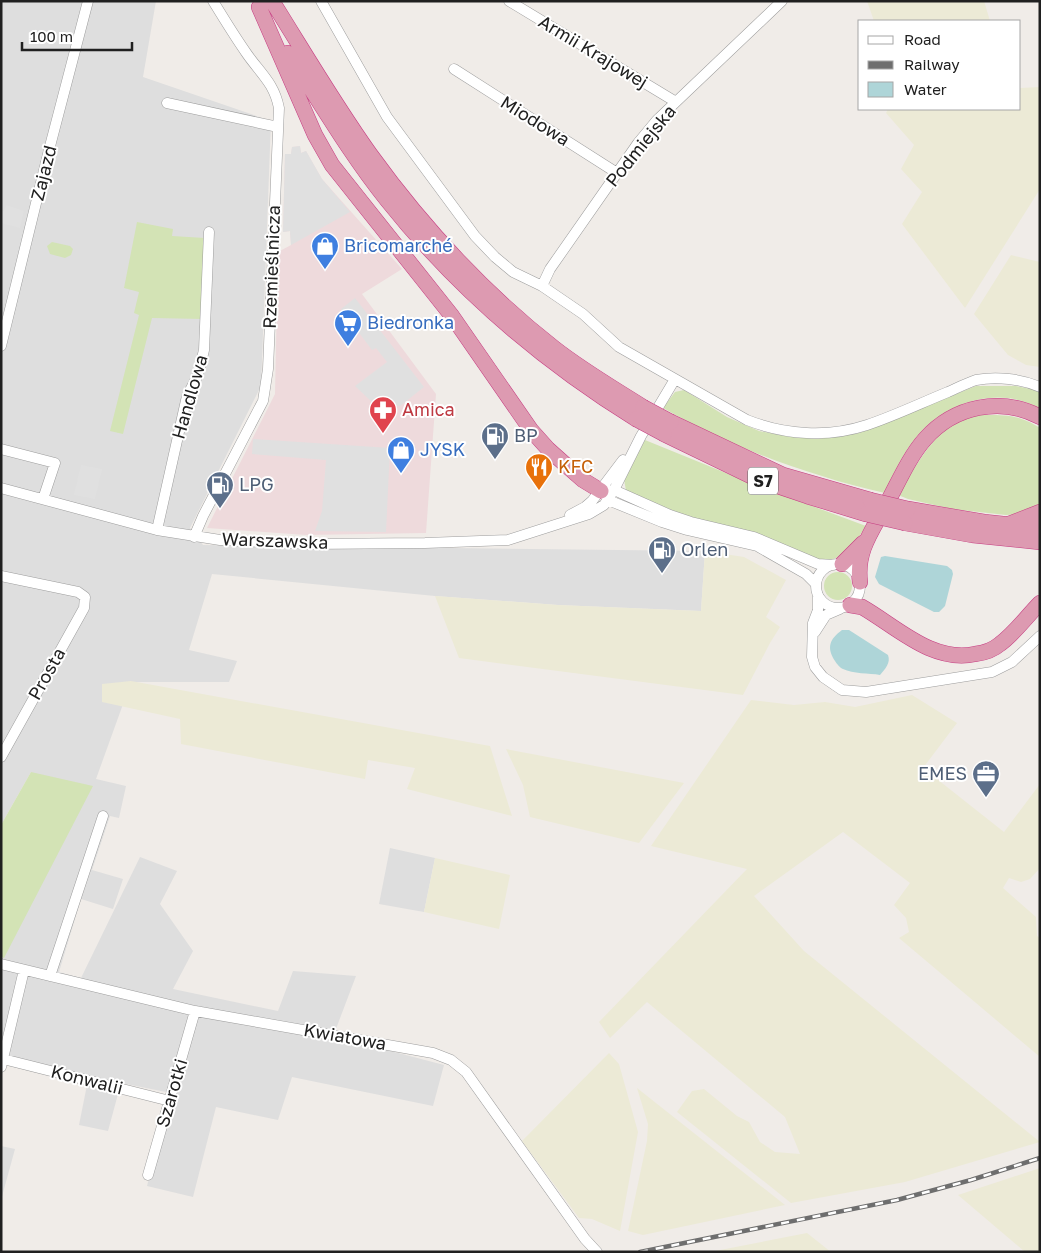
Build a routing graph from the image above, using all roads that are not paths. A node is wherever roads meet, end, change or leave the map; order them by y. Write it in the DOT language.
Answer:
graph roads {
  1 [pos="88,1"];
  2 [pos="213,1"];
  3 [pos="321,1"];
  4 [pos="509,1"];
  5 [pos="782,1"];
  6 [pos="262,3"];
  7 [pos="454,69"];
  8 [pos="676,102"];
  9 [pos="167,103"];
  10 [pos="278,127"];
  11 [pos="617,173"];
  12 [pos="209,232"];
  13 [pos="542,286"];
  14 [pos="1,346"];
  15 [pos="675,379"];
  16 [pos="1040,387"];
  17 [pos="1040,417"];
  18 [pos="1,450"];
  19 [pos="1,488"];
  20 [pos="608,494"];
  21 [pos="43,499"];
  22 [pos="1040,512"];
  23 [pos="907,516"];
  24 [pos="1005,525"];
  25 [pos="1040,528"];
  26 [pos="157,530"];
  27 [pos="871,534"];
  28 [pos="194,537"];
  29 [pos="1040,542"];
  30 [pos="837,565"];
  31 [pos="1,576"];
  32 [pos="860,582"];
  33 [pos="816,584"];
  34 [pos="818,595"];
  35 [pos="1040,603"];
  36 [pos="845,607"];
  37 [pos="1040,636"];
  38 [pos="812,637"];
  39 [pos="1,757"];
  40 [pos="103,816"];
  41 [pos="1,964"];
  42 [pos="24,970"];
  43 [pos="50,976"];
  44 [pos="195,1011"];
  45 [pos="2,1063"];
  46 [pos="170,1101"];
  47 [pos="148,1175"];
  48 [pos="597,1252"];
  1 -- 14 [label="street, Zajazd"];
  2 -- 10 [label="street, Rzemieślnicza"];
  3 -- 13 [label="street"];
  4 -- 8 [label="street, Armii Krajowej"];
  5 -- 8 [label="street, Podmiejska"];
  6 -- 20 [label="highway"];
  6 -- 23 [label="highway, S7, bridge"];
  7 -- 11 [label="street, Miodowa"];
  8 -- 11 [label="street, Podmiejska"];
  9 -- 10 [label="street"];
  10 -- 28 [label="street, Rzemieślnicza"];
  11 -- 13 [label="street, Podmiejska"];
  12 -- 26 [label="street, Handlowa"];
  13 -- 15 [label="street"];
  15 -- 16 [label="street"];
  15 -- 20 [label="street, Warszawska"];
  17 -- 27 [label="highway"];
  18 -- 21 [label="street"];
  19 -- 21 [label="street, Warszawska"];
  20 -- 28 [label="street, Warszawska"];
  20 -- 30 [label="street"];
  20 -- 33 [label="street"];
  21 -- 26 [label="street, Warszawska"];
  22 -- 24 [label="highway"];
  23 -- 24 [label="highway, S7"];
  23 -- 29 [label="highway, S7"];
  24 -- 25 [label="highway, S7"];
  26 -- 28 [label="street, Warszawska"];
  27 -- 30 [label="highway"];
  27 -- 32 [label="highway"];
  30 -- 32 [label="street"];
  30 -- 33 [label="street"];
  31 -- 39 [label="street, Prosta"];
  32 -- 36 [label="street"];
  33 -- 34 [label="street"];
  34 -- 36 [label="street"];
  34 -- 38 [label="street"];
  35 -- 36 [label="highway"];
  36 -- 38 [label="street"];
  37 -- 38 [label="street"];
  40 -- 43 [label="street"];
  41 -- 42 [label="street, Kwiatowa"];
  42 -- 43 [label="street, Kwiatowa"];
  42 -- 45 [label="street"];
  43 -- 44 [label="street, Kwiatowa"];
  44 -- 46 [label="street, Szarotki"];
  44 -- 48 [label="street, Kwiatowa"];
  45 -- 46 [label="street, Konwalii"];
  46 -- 47 [label="street, Szarotki"];
}
